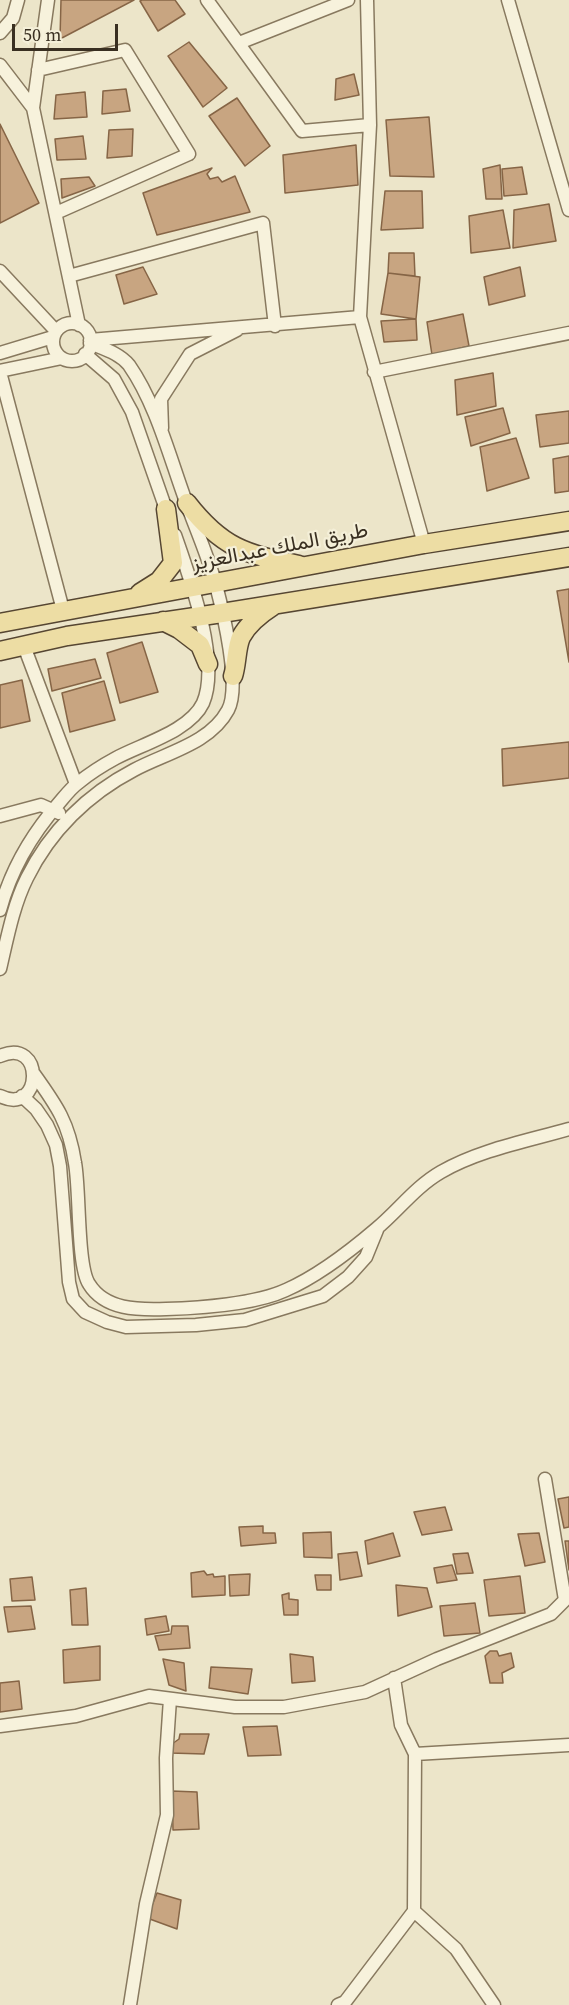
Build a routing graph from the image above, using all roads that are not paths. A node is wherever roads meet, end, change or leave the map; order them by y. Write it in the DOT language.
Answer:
graph roads {
  1 [pos="18,0"];
  2 [pos="48,0"];
  3 [pos="207,0"];
  4 [pos="348,0"];
  5 [pos="367,0"];
  6 [pos="508,0"];
  7 [pos="0,33"];
  8 [pos="239,43"];
  9 [pos="0,65"];
  10 [pos="38,70"];
  11 [pos="33,108"];
  12 [pos="370,125"];
  13 [pos="569,210"];
  14 [pos="56,213"];
  15 [pos="0,271"];
  16 [pos="69,276"];
  17 [pos="360,317"];
  18 [pos="79,325"];
  19 [pos="275,326"];
  20 [pos="243,327"];
  21 [pos="569,333"];
  22 [pos="55,334"];
  23 [pos="88,346"];
  24 [pos="0,353"];
  25 [pos="62,358"];
  26 [pos="0,372"];
  27 [pos="375,372"];
  28 [pos="162,435"];
  29 [pos="187,503"];
  30 [pos="166,509"];
  31 [pos="569,521"];
  32 [pos="424,543"];
  33 [pos="569,557"];
  34 [pos="307,566"];
  35 [pos="216,584"];
  36 [pos="194,588"];
  37 [pos="131,598"];
  38 [pos="276,604"];
  39 [pos="63,610"];
  40 [pos="222,613"];
  41 [pos="201,616"];
  42 [pos="162,621"];
  43 [pos="0,623"];
  44 [pos="24,646"];
  45 [pos="0,651"];
  46 [pos="208,664"];
  47 [pos="233,676"];
  48 [pos="76,784"];
  49 [pos="53,810"];
  50 [pos="0,816"];
  51 [pos="69,819"];
  52 [pos="0,910"];
  53 [pos="0,969"];
  54 [pos="0,1056"];
  55 [pos="34,1074"];
  56 [pos="0,1096"];
  57 [pos="22,1096"];
  58 [pos="569,1129"];
  59 [pos="377,1229"];
  60 [pos="545,1479"];
  61 [pos="394,1678"];
  62 [pos="170,1699"];
  63 [pos="0,1726"];
  64 [pos="569,1745"];
  65 [pos="415,1754"];
  66 [pos="414,1911"];
  67 [pos="130,2005"];
  68 [pos="338,2005"];
  69 [pos="494,2005"];
  1 -- 7 [label="street"];
  2 -- 10 [label="street"];
  3 -- 8 [label="street"];
  4 -- 8 [label="street"];
  5 -- 12 [label="street"];
  6 -- 13 [label="street"];
  8 -- 12 [label="street"];
  9 -- 11 [label="street"];
  10 -- 11 [label="street"];
  10 -- 14 [label="street"];
  11 -- 14 [label="street"];
  12 -- 17 [label="street"];
  14 -- 16 [label="street"];
  15 -- 22 [label="street"];
  16 -- 18 [label="street"];
  16 -- 19 [label="street"];
  17 -- 19 [label="street"];
  17 -- 27 [label="street"];
  18 -- 22 [label="street"];
  18 -- 23 [label="street"];
  19 -- 20 [label="street"];
  20 -- 23 [label="street"];
  20 -- 28 [label="street"];
  21 -- 27 [label="street"];
  22 -- 24 [label="street"];
  22 -- 25 [label="street"];
  23 -- 25 [label="street"];
  23 -- 28 [label="street"];
  23 -- 30 [label="street"];
  25 -- 26 [label="street"];
  26 -- 39 [label="street"];
  27 -- 32 [label="street"];
  28 -- 29 [label="street"];
  29 -- 34 [label="main road"];
  29 -- 35 [label="street"];
  30 -- 36 [label="street"];
  30 -- 37 [label="main road"];
  31 -- 32 [label="main road, طريق الملك عبدالعزيز"];
  32 -- 34 [label="main road, طريق الملك عبدالعزيز"];
  33 -- 38 [label="main road"];
  34 -- 35 [label="main road, طريق الملك عبدالعزيز"];
  35 -- 36 [label="main road, طريق الملك عبدالعزيز"];
  35 -- 40 [label="street"];
  36 -- 37 [label="main road, طريق الملك عبدالعزيز"];
  36 -- 41 [label="street"];
  37 -- 39 [label="main road, طريق الملك عبدالعزيز"];
  38 -- 40 [label="main road"];
  38 -- 47 [label="main road"];
  39 -- 43 [label="main road, طريق الملك عبدالعزيز"];
  40 -- 41 [label="main road"];
  40 -- 47 [label="street"];
  41 -- 42 [label="main road"];
  41 -- 46 [label="street"];
  42 -- 44 [label="main road"];
  42 -- 46 [label="main road"];
  44 -- 45 [label="main road"];
  44 -- 48 [label="street"];
  46 -- 48 [label="street"];
  47 -- 51 [label="street"];
  48 -- 49 [label="street"];
  49 -- 50 [label="street"];
  49 -- 51 [label="street"];
  49 -- 52 [label="street"];
  51 -- 53 [label="street"];
  54 -- 55 [label="street"];
  55 -- 57 [label="street"];
  55 -- 59 [label="street"];
  56 -- 57 [label="street"];
  57 -- 59 [label="street"];
  58 -- 59 [label="street"];
  60 -- 61 [label="street"];
  61 -- 62 [label="street"];
  61 -- 65 [label="street"];
  62 -- 63 [label="street"];
  62 -- 67 [label="street"];
  64 -- 65 [label="street"];
  65 -- 66 [label="street"];
  66 -- 68 [label="street"];
  66 -- 69 [label="street"];
}
